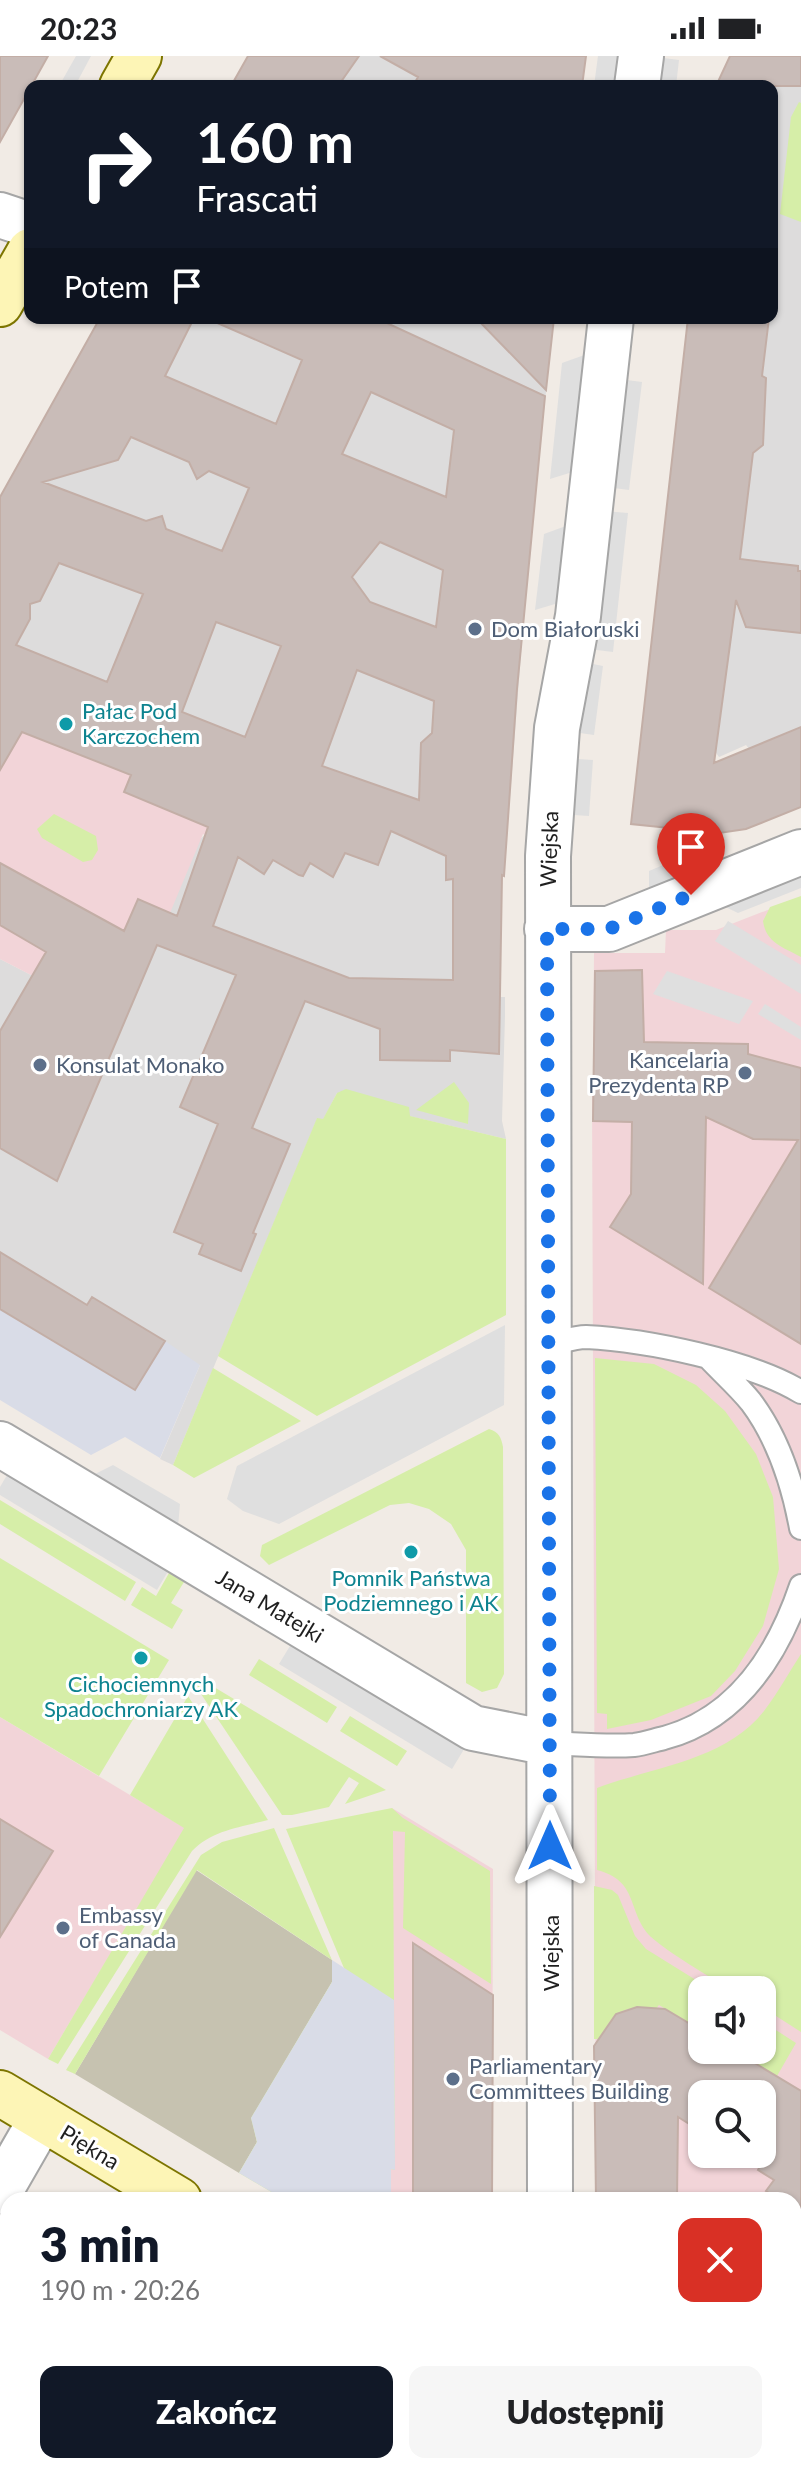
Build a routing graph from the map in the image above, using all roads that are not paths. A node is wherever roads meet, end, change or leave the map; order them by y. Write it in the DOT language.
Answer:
graph roads {
  1 [pos="139,56"];
  2 [pos="641,56"];
  3 [pos="125,80"];
  4 [pos="638,80"];
  5 [pos="0,215"];
  6 [pos="24,223"];
  7 [pos="24,262"];
  8 [pos="0,304"];
  9 [pos="610,324"];
  10 [pos="801,852"];
  11 [pos="547,929"];
  12 [pos="550,1344"];
  13 [pos="708,1357"];
  14 [pos="801,1392"];
  15 [pos="0,1444"];
  16 [pos="801,1528"];
  17 [pos="801,1586"];
  18 [pos="549,1743"];
  19 [pos="0,2093"];
  20 [pos="42,2118"];
  21 [pos="0,2191"];
  22 [pos="166,2192"];
  23 [pos="550,2192"];
  1 -- 3 [label="street"];
  2 -- 4 [label="street"];
  5 -- 6 [label="street"];
  7 -- 8 [label="street"];
  9 -- 11 [label="street, Wiejska"];
  10 -- 11 [label="street"];
  11 -- 12 [label="street, Wiejska"];
  12 -- 13 [label="lane"];
  12 -- 18 [label="street, Wiejska"];
  13 -- 14 [label="lane"];
  13 -- 16 [label="lane"];
  15 -- 18 [label="street, Jana Matejki"];
  17 -- 18 [label="lane"];
  18 -- 23 [label="street, Wiejska"];
  19 -- 20 [label="street, Piękna"];
  20 -- 21 [label="street"];
  20 -- 22 [label="street, Piękna"];
}
